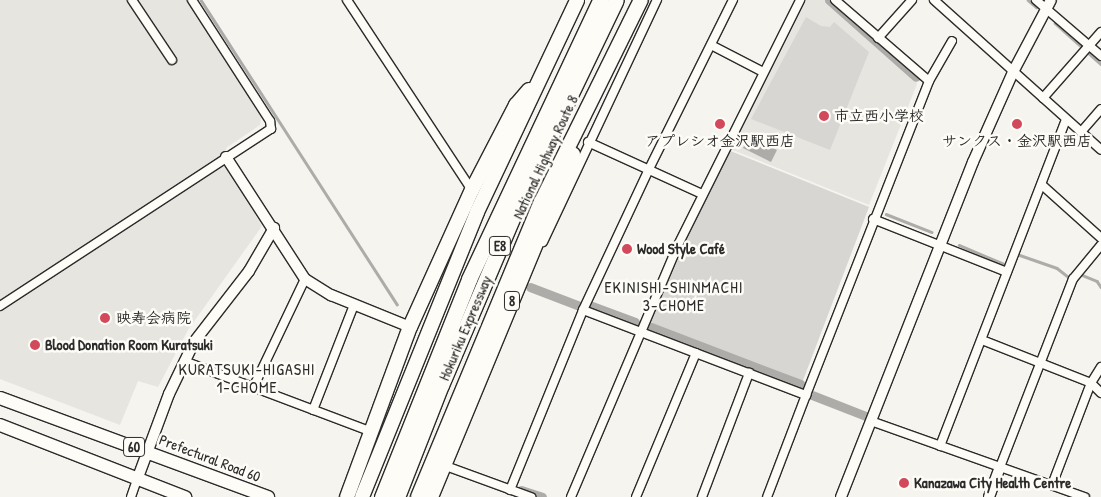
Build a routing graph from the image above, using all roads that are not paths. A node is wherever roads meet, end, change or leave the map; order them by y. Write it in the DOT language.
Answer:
graph roads {
  1 [pos="132,0"];
  2 [pos="192,0"];
  3 [pos="347,0"];
  4 [pos="577,0"];
  5 [pos="600,0"];
  6 [pos="616,0"];
  7 [pos="641,0"];
  8 [pos="657,0"];
  9 [pos="734,0"];
  10 [pos="800,0"];
  11 [pos="835,0"];
  12 [pos="912,0"];
  13 [pos="934,0"];
  14 [pos="1036,0"];
  15 [pos="1049,5"];
  16 [pos="1101,32"];
  17 [pos="878,38"];
  18 [pos="952,40"];
  19 [pos="619,43"];
  20 [pos="711,44"];
  21 [pos="1087,49"];
  22 [pos="1101,56"];
  23 [pos="172,60"];
  24 [pos="763,72"];
  25 [pos="1013,72"];
  26 [pos="610,73"];
  27 [pos="538,80"];
  28 [pos="929,81"];
  29 [pos="612,91"];
  30 [pos="1043,98"];
  31 [pos="1101,109"];
  32 [pos="1066,119"];
  33 [pos="1081,132"];
  34 [pos="588,142"];
  35 [pos="1101,150"];
  36 [pos="226,157"];
  37 [pos="649,169"];
  38 [pos="1042,185"];
  39 [pos="472,190"];
  40 [pos="702,194"];
  41 [pos="873,220"];
  42 [pos="274,228"];
  43 [pos="1101,238"];
  44 [pos="938,245"];
  45 [pos="1099,251"];
  46 [pos="1007,272"];
  47 [pos="305,279"];
  48 [pos="521,281"];
  49 [pos="354,304"];
  50 [pos="0,306"];
  51 [pos="583,310"];
  52 [pos="410,327"];
  53 [pos="640,331"];
  54 [pos="982,340"];
  55 [pos="696,352"];
  56 [pos="184,361"];
  57 [pos="1041,363"];
  58 [pos="1101,367"];
  59 [pos="749,373"];
  60 [pos="1090,383"];
  61 [pos="253,388"];
  62 [pos="1101,393"];
  63 [pos="806,394"];
  64 [pos="0,398"];
  65 [pos="312,410"];
  66 [pos="871,421"];
  67 [pos="0,425"];
  68 [pos="372,432"];
  69 [pos="940,446"];
  70 [pos="147,452"];
  71 [pos="443,465"];
  72 [pos="1000,466"];
  73 [pos="138,480"];
  74 [pos="1052,485"];
  75 [pos="510,490"];
  76 [pos="131,497"];
  77 [pos="185,497"];
  78 [pos="268,497"];
  79 [pos="347,497"];
  80 [pos="362,497"];
  81 [pos="382,497"];
  82 [pos="397,497"];
  83 [pos="418,497"];
  84 [pos="431,497"];
  85 [pos="531,497"];
  86 [pos="571,497"];
  87 [pos="636,497"];
  88 [pos="702,497"];
  89 [pos="767,497"];
  90 [pos="841,497"];
  91 [pos="989,497"];
  92 [pos="1085,497"];
  1 -- 23 [label="street"];
  2 -- 36 [label="street"];
  3 -- 39 [label="street"];
  4 -- 27 [label="highway"];
  5 -- 81 [label="highway, Hokuriku Expressway / E8"];
  6 -- 82 [label="highway, Hokuriku Expressway / E8"];
  7 -- 19 [label="highway, National Highway Route 8 / 8"];
  8 -- 29 [label="street"];
  9 -- 20 [label="street"];
  10 -- 24 [label="street"];
  11 -- 17 [label="street"];
  12 -- 17 [label="street"];
  13 -- 25 [label="street"];
  14 -- 15 [label="street"];
  15 -- 21 [label="street"];
  15 -- 25 [label="street"];
  16 -- 21 [label="street"];
  17 -- 28 [label="street"];
  18 -- 28 [label="street"];
  19 -- 26 [label="highway, 8"];
  19 -- 83 [label="highway, National Highway Route 8 / 8"];
  20 -- 24 [label="street"];
  20 -- 37 [label="street"];
  21 -- 22 [label="street"];
  21 -- 30 [label="street"];
  24 -- 40 [label="street"];
  25 -- 30 [label="street"];
  25 -- 44 [label="street"];
  26 -- 29 [label="street"];
  26 -- 48 [label="highway, 8"];
  27 -- 39 [label="highway"];
  27 -- 80 [label="highway"];
  28 -- 41 [label="street"];
  29 -- 34 [label="street"];
  30 -- 32 [label="street"];
  31 -- 33 [label="street"];
  32 -- 33 [label="street"];
  32 -- 38 [label="street"];
  33 -- 35 [label="street"];
  34 -- 37 [label="street"];
  34 -- 48 [label="street"];
  36 -- 42 [label="street"];
  36 -- 50 [label="street"];
  37 -- 40 [label="street"];
  37 -- 51 [label="street"];
  38 -- 43 [label="street"];
  38 -- 46 [label="street"];
  39 -- 52 [label="highway"];
  40 -- 53 [label="street"];
  41 -- 44 [label="street"];
  41 -- 63 [label="street"];
  42 -- 47 [label="street"];
  42 -- 56 [label="street"];
  44 -- 46 [label="street"];
  44 -- 66 [label="street"];
  45 -- 57 [label="street"];
  46 -- 54 [label="street"];
  47 -- 49 [label="street"];
  47 -- 61 [label="street"];
  48 -- 71 [label="highway, 8"];
  49 -- 52 [label="street"];
  49 -- 65 [label="street"];
  51 -- 53 [label="street"];
  51 -- 75 [label="street"];
  52 -- 68 [label="highway"];
  53 -- 55 [label="street"];
  53 -- 86 [label="street"];
  54 -- 57 [label="street"];
  54 -- 69 [label="street"];
  55 -- 59 [label="street"];
  55 -- 87 [label="street"];
  56 -- 61 [label="street"];
  56 -- 70 [label="street"];
  57 -- 60 [label="street"];
  57 -- 72 [label="street"];
  58 -- 60 [label="street"];
  59 -- 63 [label="street"];
  59 -- 88 [label="street"];
  60 -- 62 [label="street"];
  60 -- 74 [label="street"];
  61 -- 65 [label="street"];
  63 -- 89 [label="street"];
  64 -- 70 [label="main road, Prefectural Road 60 / 60"];
  65 -- 68 [label="street"];
  66 -- 69 [label="street"];
  66 -- 90 [label="street"];
  67 -- 73 [label="main road, 60"];
  68 -- 79 [label="highway"];
  69 -- 72 [label="street"];
  70 -- 73 [label="street"];
  70 -- 78 [label="main road, Prefectural Road 60 / 60"];
  71 -- 75 [label="street"];
  71 -- 84 [label="highway, 8"];
  72 -- 74 [label="street"];
  72 -- 91 [label="street"];
  73 -- 76 [label="street"];
  73 -- 77 [label="main road, 60"];
  74 -- 92 [label="street"];
  75 -- 85 [label="street"];
}
